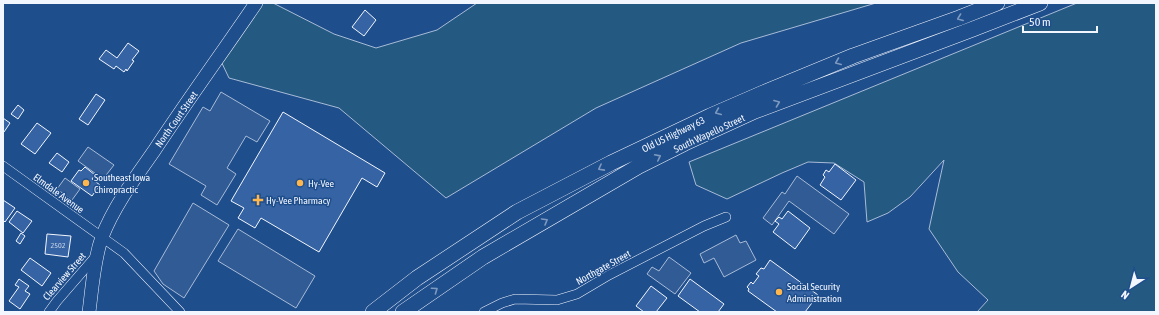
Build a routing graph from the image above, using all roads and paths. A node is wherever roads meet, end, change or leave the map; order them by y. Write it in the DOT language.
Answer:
graph roads {
  1 [pos="256,3"];
  2 [pos="997,3"];
  3 [pos="1040,3"];
  4 [pos="3,166"];
  5 [pos="726,217"];
  6 [pos="102,237"];
  7 [pos="97,255"];
  8 [pos="48,312"];
  9 [pos="89,312"];
  10 [pos="180,312"];
  11 [pos="373,312"];
  12 [pos="403,312"];
  13 [pos="484,312"];
  1 -- 6 [label="main road, North Court Street"];
  2 -- 11 [label="highway, Old US Highway 63, one-way"];
  12 -- 3 [label="highway, South Wapello Street, one-way"];
  4 -- 6 [label="street, Elmdale Avenue"];
  5 -- 13 [label="street, Northgate Street"];
  6 -- 7 [label="main road, North Court Street"];
  6 -- 10 [label="street, Elmdale Avenue"];
  7 -- 8 [label="street, Clearview Street"];
  7 -- 9 [label="main road, North Court Street"];
}
